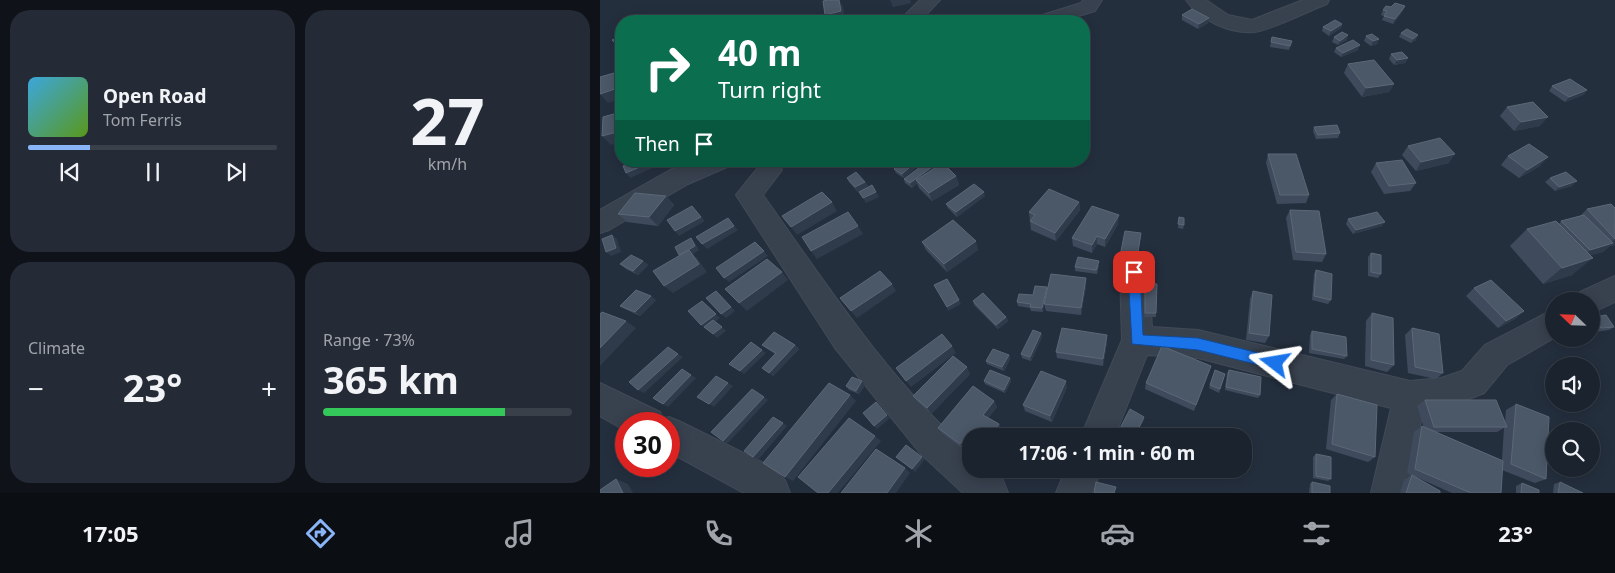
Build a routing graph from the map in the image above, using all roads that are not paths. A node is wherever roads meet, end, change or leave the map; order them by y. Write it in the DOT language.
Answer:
graph roads {
  1 [pos="931,0"];
  2 [pos="1092,0"];
  3 [pos="1195,0"];
  4 [pos="1320,0"];
  5 [pos="915,15"];
  6 [pos="1062,15"];
  7 [pos="703,167"];
  8 [pos="770,170"];
  9 [pos="600,223"];
  10 [pos="1134,272"];
  11 [pos="1615,288"];
  12 [pos="1600,296"];
  13 [pos="1545,327"];
  14 [pos="1137,340"];
  15 [pos="1410,397"];
  16 [pos="600,399"];
  17 [pos="625,412"];
  18 [pos="1101,428"];
  19 [pos="680,440"];
  20 [pos="1080,478"];
  21 [pos="772,493"];
  22 [pos="990,493"];
  23 [pos="1074,493"];
  24 [pos="1389,493"];
  1 -- 5 [label="street"];
  2 -- 6 [label="street"];
  3 -- 4 [label="street"];
  7 -- 9 [label="street"];
  8 -- 22 [label="street"];
  10 -- 14 [label="street"];
  11 -- 12 [label="street"];
  13 -- 15 [label="street"];
  14 -- 15 [label="street"];
  14 -- 18 [label="street"];
  15 -- 24 [label="street"];
  16 -- 17 [label="street"];
  19 -- 21 [label="street"];
  20 -- 23 [label="street"];
}
